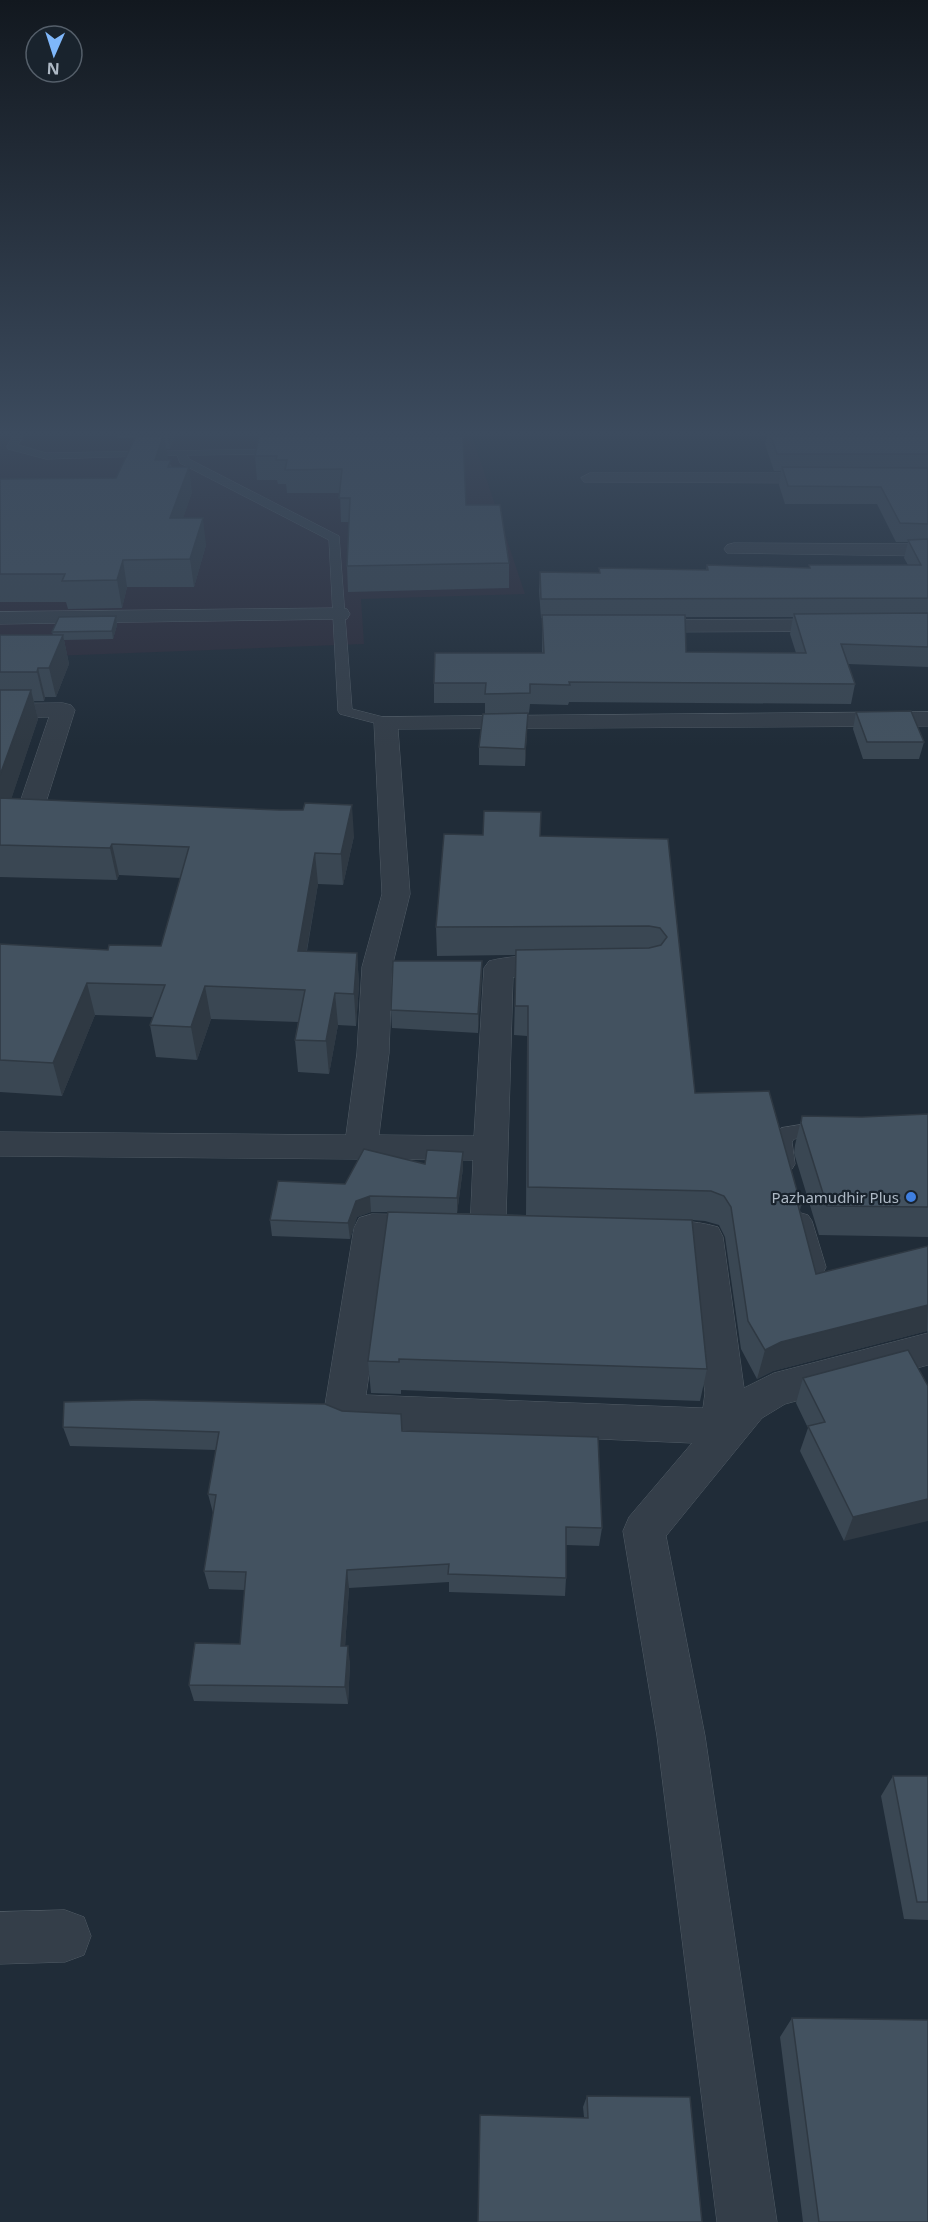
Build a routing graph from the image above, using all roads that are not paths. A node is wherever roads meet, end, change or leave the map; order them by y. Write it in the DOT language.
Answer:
graph roads {
  1 [pos="335,540"];
  2 [pos="734,549"];
  3 [pos="928,550"];
  4 [pos="339,614"];
  5 [pos="0,618"];
  6 [pos="928,625"];
  7 [pos="622,626"];
  8 [pos="0,711"];
  9 [pos="928,719"];
  10 [pos="386,722"];
  11 [pos="0,816"];
  12 [pos="590,966"];
  13 [pos="377,967"];
  14 [pos="408,967"];
  15 [pos="838,1128"];
  16 [pos="0,1144"];
  17 [pos="361,1147"];
  18 [pos="490,1148"];
  19 [pos="488,1231"];
  20 [pos="545,1233"];
  21 [pos="614,1234"];
  22 [pos="815,1267"];
  23 [pos="928,1349"];
  24 [pos="65,1936"];
  25 [pos="0,1938"];
  26 [pos="747,2222"];
  1 -- 4 [label="lane"];
  2 -- 3 [label="street"];
  4 -- 5 [label="street"];
  4 -- 10 [label="lane"];
  6 -- 7 [label="street"];
  8 -- 11 [label="street"];
  9 -- 10 [label="street"];
  10 -- 13 [label="street"];
  12 -- 18 [label="street"];
  13 -- 14 [label="street"];
  13 -- 17 [label="street"];
  15 -- 22 [label="lane"];
  16 -- 17 [label="street"];
  17 -- 18 [label="street"];
  18 -- 19 [label="street"];
  19 -- 20 [label="street"];
  19 -- 21 [label="street"];
  23 -- 26 [label="street"];
  24 -- 25 [label="street"];
}
